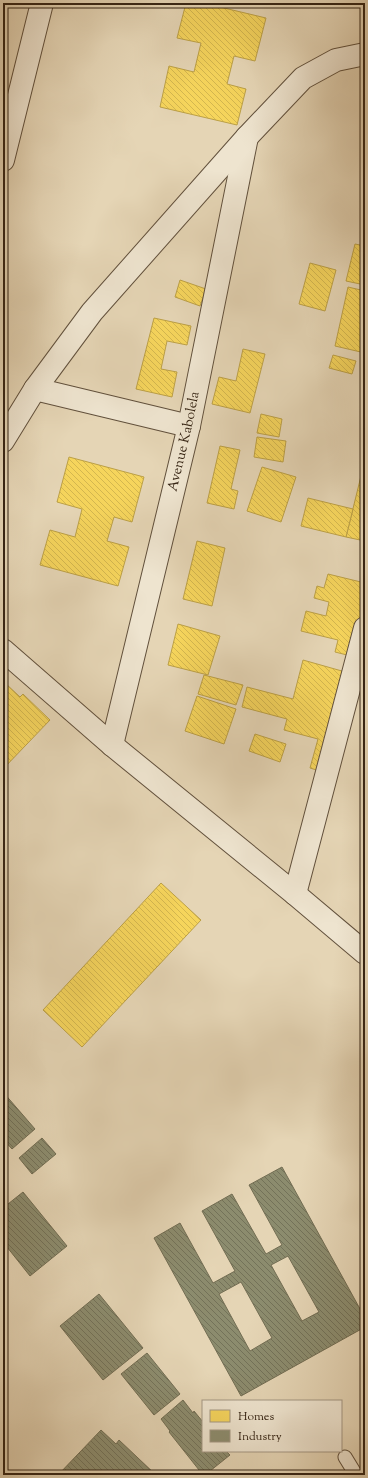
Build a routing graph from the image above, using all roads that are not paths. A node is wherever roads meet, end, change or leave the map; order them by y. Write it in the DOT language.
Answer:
graph roads {
  1 [pos="42,3"];
  2 [pos="365,54"];
  3 [pos="248,137"];
  4 [pos="3,160"];
  5 [pos="35,389"];
  6 [pos="189,426"];
  7 [pos="3,441"];
  8 [pos="365,628"];
  9 [pos="3,650"];
  10 [pos="112,745"];
  11 [pos="295,894"];
  12 [pos="365,953"];
  13 [pos="345,1457"];
  14 [pos="356,1475"];
  1 -- 4 [label="street"];
  2 -- 3 [label="street"];
  3 -- 5 [label="street"];
  3 -- 6 [label="street, Avenue Kabolela"];
  5 -- 6 [label="street"];
  5 -- 7 [label="street"];
  6 -- 10 [label="street, Avenue Kabolela"];
  8 -- 11 [label="street"];
  9 -- 10 [label="street"];
  10 -- 11 [label="street"];
  11 -- 12 [label="street"];
  13 -- 14 [label="lane"];
}
